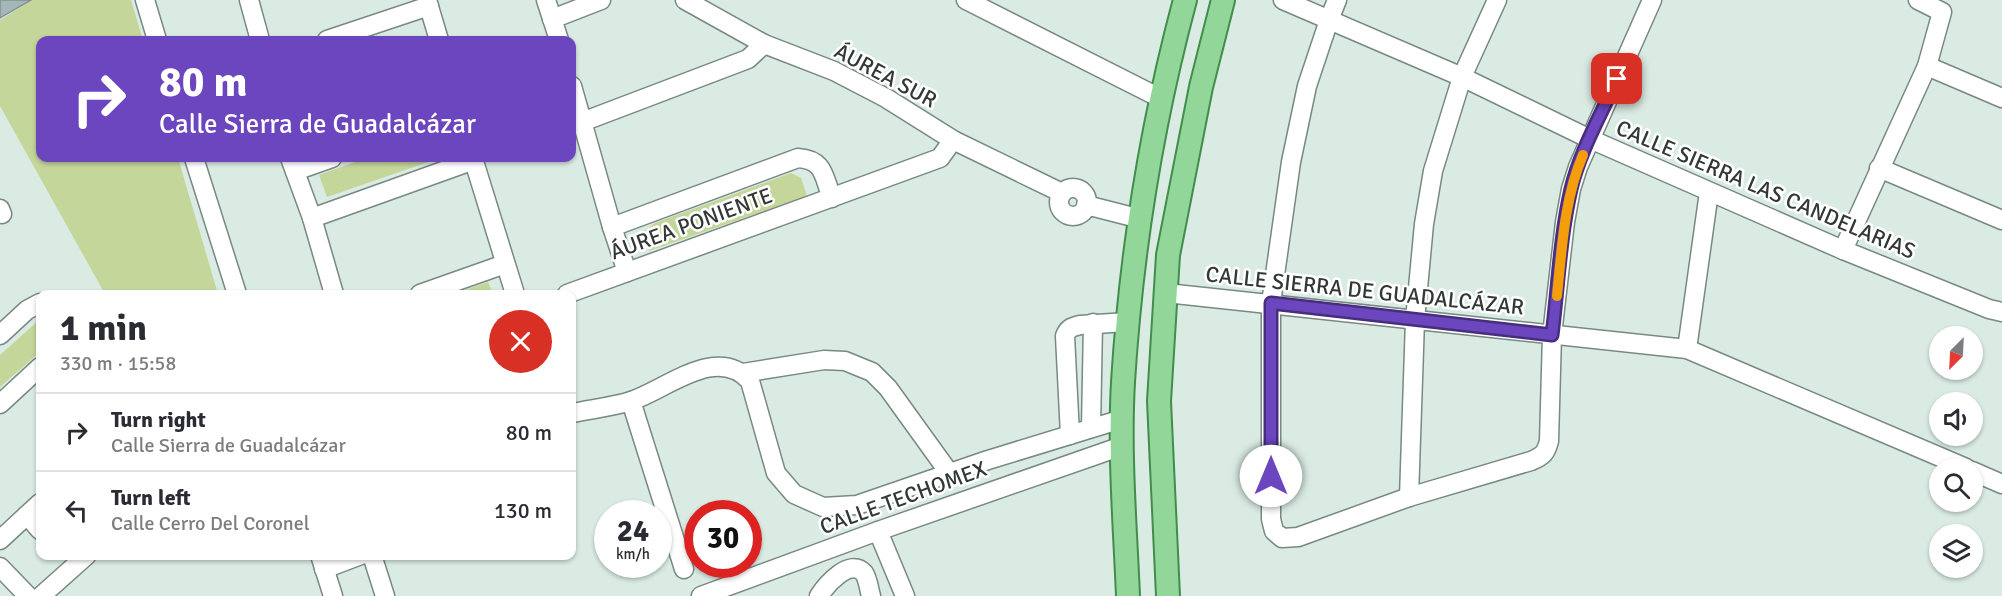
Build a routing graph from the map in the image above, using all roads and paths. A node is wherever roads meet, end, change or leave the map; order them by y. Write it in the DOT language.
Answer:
graph roads {
  1 [pos="145,0"];
  2 [pos="249,0"];
  3 [pos="546,0"];
  4 [pos="601,0"];
  5 [pos="685,0"];
  6 [pos="966,0"];
  7 [pos="1185,0"];
  8 [pos="1223,0"];
  9 [pos="1282,0"];
  10 [pos="1337,0"];
  11 [pos="1497,0"];
  12 [pos="1652,0"];
  13 [pos="1918,0"];
  14 [pos="428,3"];
  15 [pos="986,4"];
  16 [pos="552,19"];
  17 [pos="1329,20"];
  18 [pos="156,36"];
  19 [pos="259,36"];
  20 [pos="338,36"];
  21 [pos="438,36"];
  22 [pos="558,36"];
  23 [pos="764,44"];
  24 [pos="1928,66"];
  25 [pos="1462,77"];
  26 [pos="1160,98"];
  27 [pos="2002,98"];
  28 [pos="576,100"];
  29 [pos="582,122"];
  30 [pos="1590,139"];
  31 [pos="953,140"];
  32 [pos="195,162"];
  33 [pos="466,162"];
  34 [pos="475,162"];
  35 [pos="292,164"];
  36 [pos="1880,168"];
  37 [pos="1709,192"];
  38 [pos="832,198"];
  39 [pos="312,218"];
  40 [pos="1141,219"];
  41 [pos="2002,220"];
  42 [pos="612,227"];
  43 [pos="1843,250"];
  44 [pos="505,264"];
  45 [pos="627,272"];
  46 [pos="236,290"];
  47 [pos="333,290"];
  48 [pos="431,290"];
  49 [pos="514,290"];
  50 [pos="576,291"];
  51 [pos="1166,293"];
  52 [pos="1271,303"];
  53 [pos="36,305"];
  54 [pos="2002,312"];
  55 [pos="1415,320"];
  56 [pos="1128,322"];
  57 [pos="1093,323"];
  58 [pos="0,335"];
  59 [pos="1552,335"];
  60 [pos="1687,349"];
  61 [pos="36,372"];
  62 [pos="743,373"];
  63 [pos="631,401"];
  64 [pos="0,404"];
  65 [pos="576,412"];
  66 [pos="1122,419"];
  67 [pos="1091,428"];
  68 [pos="1070,435"];
  69 [pos="1122,446"];
  70 [pos="1943,458"];
  71 [pos="950,474"];
  72 [pos="1983,476"];
  73 [pos="2002,484"];
  74 [pos="1409,497"];
  75 [pos="34,509"];
  76 [pos="878,531"];
  77 [pos="0,540"];
  78 [pos="74,560"];
  79 [pos="374,560"];
  80 [pos="322,562"];
  81 [pos="0,567"];
  82 [pos="684,568"];
  83 [pos="28,596"];
  84 [pos="41,596"];
  85 [pos="333,596"];
  86 [pos="385,596"];
  87 [pos="701,596"];
  88 [pos="819,596"];
  89 [pos="871,596"];
  90 [pos="905,596"];
  91 [pos="1128,596"];
  92 [pos="1168,596"];
  1 -- 18 [label="street"];
  2 -- 19 [label="street"];
  3 -- 16 [label="street"];
  4 -- 16 [label="street"];
  5 -- 23 [label="street, ÁUREA SUR"];
  6 -- 15 [label="street"];
  7 -- 26 [label="main road"];
  8 -- 51 [label="main road"];
  9 -- 17 [label="street, CALLE SIERRA LAS CANDELARIAS"];
  10 -- 17 [label="street"];
  11 -- 25 [label="street"];
  12 -- 30 [label="street"];
  13 -- 24 [label="street"];
  14 -- 20 [label="street"];
  14 -- 21 [label="street"];
  15 -- 26 [label="street"];
  16 -- 22 [label="street"];
  17 -- 25 [label="street, CALLE SIERRA LAS CANDELARIAS"];
  17 -- 52 [label="street"];
  23 -- 29 [label="street"];
  23 -- 31 [label="street, ÁUREA SUR"];
  24 -- 27 [label="street"];
  24 -- 36 [label="street"];
  25 -- 30 [label="street, CALLE SIERRA LAS CANDELARIAS"];
  25 -- 55 [label="street"];
  26 -- 40 [label="main road"];
  28 -- 29 [label="street"];
  29 -- 42 [label="street"];
  30 -- 37 [label="street, CALLE SIERRA LAS CANDELARIAS"];
  30 -- 59 [label="street"];
  31 -- 38 [label="street, ÁUREA PONIENTE"];
  31 -- 40 [label="street, ÁUREA SUR"];
  32 -- 46 [label="street"];
  33 -- 39 [label="street"];
  34 -- 44 [label="street"];
  35 -- 39 [label="street"];
  36 -- 41 [label="street"];
  36 -- 43 [label="street"];
  37 -- 43 [label="street, CALLE SIERRA LAS CANDELARIAS"];
  37 -- 60 [label="street"];
  38 -- 42 [label="street, ÁUREA PONIENTE"];
  38 -- 45 [label="street, ÁUREA PONIENTE"];
  39 -- 47 [label="street"];
  40 -- 56 [label="main road"];
  42 -- 45 [label="street"];
  43 -- 54 [label="street, CALLE SIERRA LAS CANDELARIAS"];
  44 -- 48 [label="street"];
  44 -- 49 [label="street"];
  45 -- 50 [label="street, ÁUREA PONIENTE"];
  51 -- 52 [label="street, CALLE SIERRA DE GUADALCÁZAR"];
  51 -- 92 [label="main road"];
  52 -- 55 [label="street, CALLE SIERRA DE GUADALCÁZAR"];
  52 -- 74 [label="street"];
  53 -- 58 [label="street"];
  55 -- 59 [label="street, CALLE SIERRA DE GUADALCÁZAR"];
  55 -- 74 [label="street"];
  56 -- 57 [label="street"];
  56 -- 66 [label="main road"];
  57 -- 67 [label="street"];
  57 -- 68 [label="street"];
  59 -- 60 [label="street, CALLE SIERRA DE GUADALCÁZAR"];
  59 -- 74 [label="street"];
  60 -- 70 [label="street, CALLE SIERRA DE GUADALCÁZAR"];
  61 -- 64 [label="street"];
  62 -- 63 [label="street"];
  62 -- 71 [label="street"];
  62 -- 71 [label="street"];
  63 -- 65 [label="street"];
  63 -- 82 [label="street"];
  66 -- 67 [label="street"];
  66 -- 69 [label="main road"];
  67 -- 68 [label="street"];
  68 -- 71 [label="street"];
  69 -- 76 [label="street, CALLE TECHOMEX"];
  69 -- 91 [label="main road"];
  72 -- 73 [label="street"];
  75 -- 77 [label="street"];
  76 -- 87 [label="street, CALLE TECHOMEX"];
  76 -- 90 [label="street"];
  78 -- 84 [label="street"];
  79 -- 86 [label="street"];
  80 -- 85 [label="street"];
  81 -- 83 [label="street"];
  88 -- 89 [label="street"];
}
